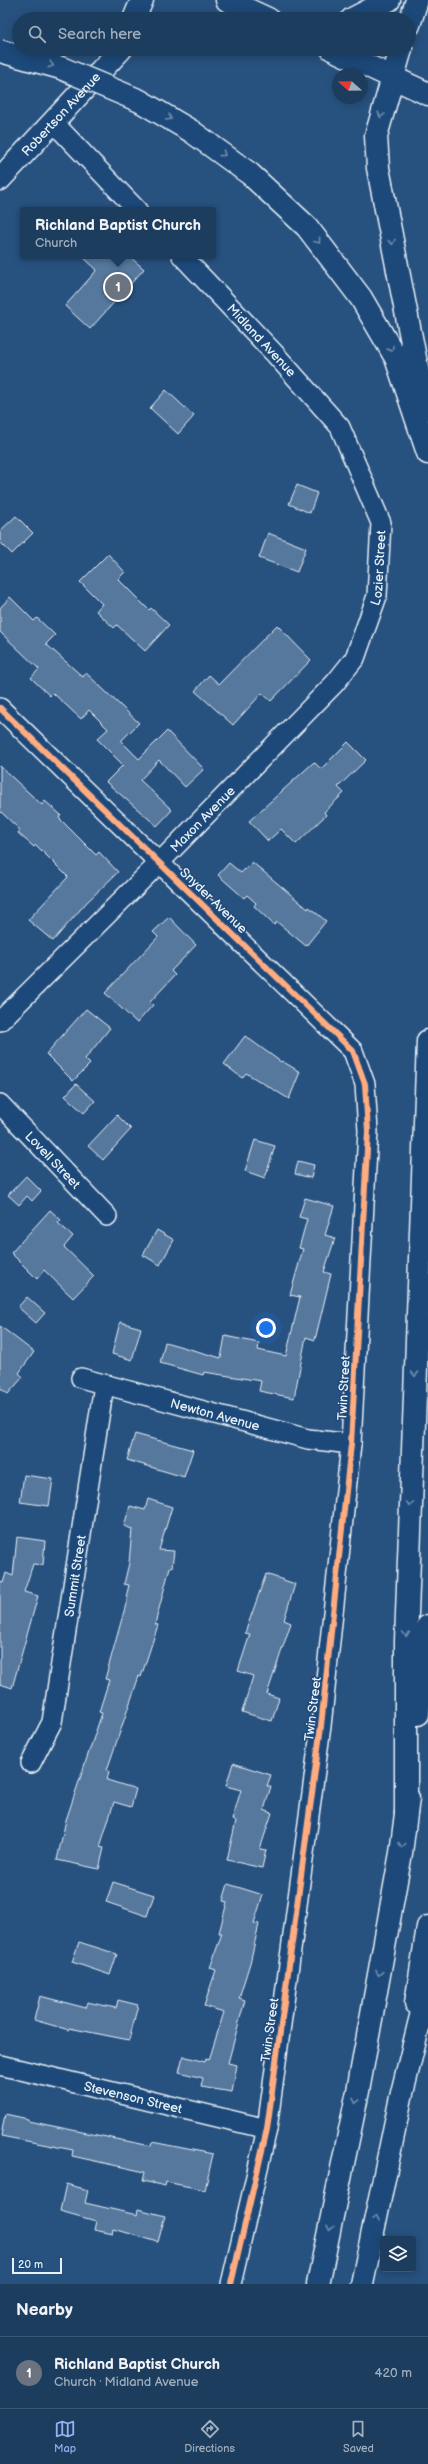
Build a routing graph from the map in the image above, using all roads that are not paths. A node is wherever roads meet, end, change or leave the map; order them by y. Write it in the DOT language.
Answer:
graph roads {
  1 [pos="142,0"];
  2 [pos="227,0"];
  3 [pos="389,0"];
  4 [pos="417,0"];
  5 [pos="137,12"];
  6 [pos="253,12"];
  7 [pos="366,12"];
  8 [pos="413,12"];
  9 [pos="0,51"];
  10 [pos="12,54"];
  11 [pos="18,56"];
  12 [pos="115,56"];
  13 [pos="347,56"];
  14 [pos="399,56"];
  15 [pos="392,77"];
  16 [pos="428,94"];
  17 [pos="54,123"];
  18 [pos="0,179"];
  19 [pos="134,207"];
  20 [pos="185,259"];
  21 [pos="428,422"];
  22 [pos="340,427"];
  23 [pos="428,453"];
  24 [pos="335,683"];
  25 [pos="0,708"];
  26 [pos="159,863"];
  27 [pos="0,1021"];
  28 [pos="428,1041"];
  29 [pos="0,1104"];
  30 [pos="368,1131"];
  31 [pos="107,1216"];
  32 [pos="81,1378"];
  33 [pos="104,1385"];
  34 [pos="351,1444"];
  35 [pos="428,1626"];
  36 [pos="31,1763"];
  37 [pos="406,1813"];
  38 [pos="428,1927"];
  39 [pos="428,1988"];
  40 [pos="0,2065"];
  41 [pos="402,2097"];
  42 [pos="267,2129"];
  43 [pos="231,2284"];
  44 [pos="318,2284"];
  45 [pos="362,2284"];
  1 -- 5 [label="main road"];
  2 -- 6 [label="main road"];
  3 -- 7 [label="main road"];
  4 -- 8 [label="main road"];
  9 -- 10 [label="main road, one-way, bridge"];
  11 -- 23 [label="main road, one-way, bridge"];
  12 -- 17 [label="main road, Robertson Avenue"];
  13 -- 15 [label="main road"];
  14 -- 15 [label="main road"];
  15 -- 16 [label="main road"];
  15 -- 21 [label="main road, one-way"];
  17 -- 18 [label="main road, Robertson Avenue"];
  17 -- 19 [label="street"];
  20 -- 22 [label="street, Midland Avenue"];
  22 -- 24 [label="street, Lozier Street"];
  24 -- 26 [label="street, Maxon Avenue"];
  25 -- 26 [label="street, Snyder Avenue"];
  26 -- 27 [label="street, Maxon Avenue"];
  26 -- 30 [label="street, Snyder Avenue"];
  28 -- 37 [label="main road, one-way"];
  29 -- 31 [label="street, Lovell Street"];
  30 -- 34 [label="street, Twin Street"];
  32 -- 33 [label="street, Newton Avenue"];
  33 -- 34 [label="street, Newton Avenue"];
  33 -- 36 [label="street, Summit Street"];
  34 -- 42 [label="street, Twin Street"];
  35 -- 37 [label="main road"];
  37 -- 44 [label="main road, one-way"];
  38 -- 41 [label="main road"];
  39 -- 41 [label="main road"];
  40 -- 42 [label="street, Stevenson Street"];
  45 -- 41 [label="main road, one-way"];
  42 -- 43 [label="street, Twin Street"];
}
